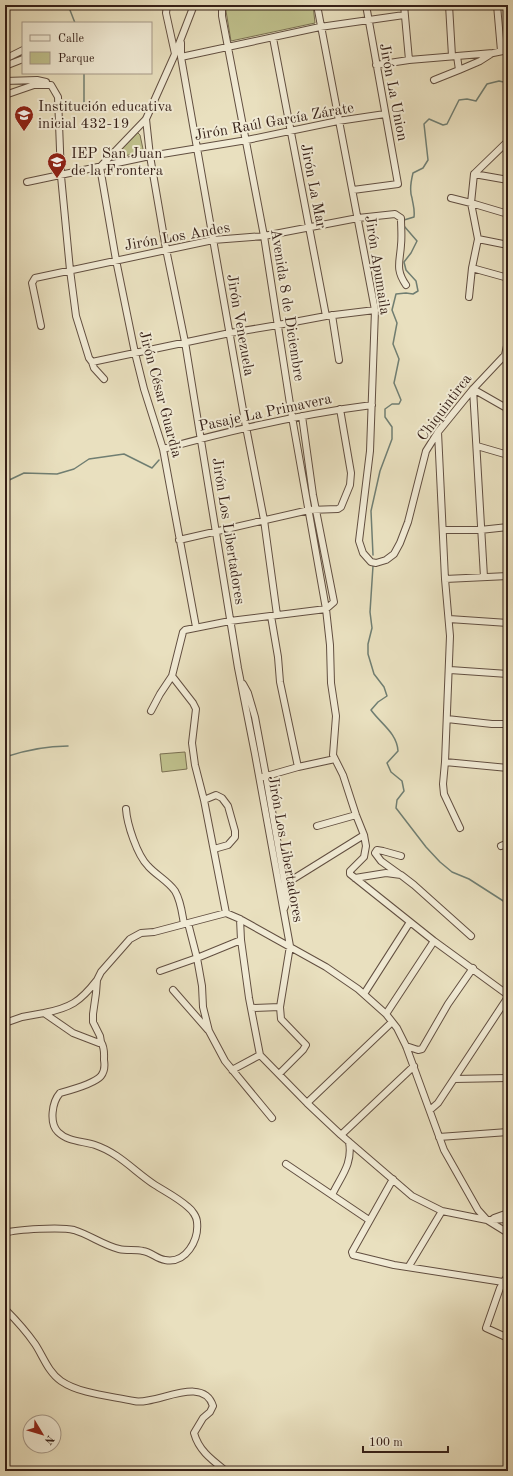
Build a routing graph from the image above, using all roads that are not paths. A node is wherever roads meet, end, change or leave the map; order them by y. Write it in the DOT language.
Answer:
graph roads {
  1 [pos="167,5"];
  2 [pos="194,5"];
  3 [pos="222,5"];
  4 [pos="317,5"];
  5 [pos="366,5"];
  6 [pos="404,5"];
  7 [pos="449,5"];
  8 [pos="497,5"];
  9 [pos="404,15"];
  10 [pos="367,20"];
  11 [pos="320,27"];
  12 [pos="273,38"];
  13 [pos="228,46"];
  14 [pos="22,50"];
  15 [pos="508,50"];
  16 [pos="501,51"];
  17 [pos="493,53"];
  18 [pos="178,56"];
  19 [pos="455,56"];
  20 [pos="5,59"];
  21 [pos="22,59"];
  22 [pos="409,60"];
  23 [pos="376,65"];
  24 [pos="5,66"];
  25 [pos="459,70"];
  26 [pos="434,80"];
  27 [pos="5,81"];
  28 [pos="51,85"];
  29 [pos="5,95"];
  30 [pos="385,114"];
  31 [pos="146,119"];
  32 [pos="338,121"];
  33 [pos="290,131"];
  34 [pos="247,140"];
  35 [pos="508,141"];
  36 [pos="196,148"];
  37 [pos="150,156"];
  38 [pos="100,167"];
  39 [pos="474,174"];
  40 [pos="62,176"];
  41 [pos="508,180"];
  42 [pos="27,182"];
  43 [pos="352,190"];
  44 [pos="451,198"];
  45 [pos="471,203"];
  46 [pos="508,214"];
  47 [pos="358,218"];
  48 [pos="310,227"];
  49 [pos="264,236"];
  50 [pos="478,239"];
  51 [pos="213,240"];
  52 [pos="508,245"];
  53 [pos="166,250"];
  54 [pos="116,260"];
  55 [pos="472,268"];
  56 [pos="70,270"];
  57 [pos="508,278"];
  58 [pos="406,285"];
  59 [pos="469,297"];
  60 [pos="375,310"];
  61 [pos="329,315"];
  62 [pos="41,326"];
  63 [pos="278,326"];
  64 [pos="230,333"];
  65 [pos="185,342"];
  66 [pos="508,342"];
  67 [pos="135,353"];
  68 [pos="90,360"];
  69 [pos="339,360"];
  70 [pos="104,379"];
  71 [pos="472,390"];
  72 [pos="372,405"];
  73 [pos="340,409"];
  74 [pos="508,409"];
  75 [pos="302,416"];
  76 [pos="292,418"];
  77 [pos="246,427"];
  78 [pos="438,432"];
  79 [pos="201,438"];
  80 [pos="477,446"];
  81 [pos="163,449"];
  82 [pos="508,455"];
  83 [pos="309,510"];
  84 [pos="317,510"];
  85 [pos="264,520"];
  86 [pos="508,527"];
  87 [pos="443,530"];
  88 [pos="480,530"];
  89 [pos="215,531"];
  90 [pos="179,540"];
  91 [pos="386,560"];
  92 [pos="508,576"];
  93 [pos="484,577"];
  94 [pos="445,579"];
  95 [pos="326,609"];
  96 [pos="274,615"];
  97 [pos="449,619"];
  98 [pos="230,621"];
  99 [pos="508,623"];
  100 [pos="196,627"];
  101 [pos="450,670"];
  102 [pos="508,674"];
  103 [pos="172,676"];
  104 [pos="240,677"];
  105 [pos="150,711"];
  106 [pos="447,719"];
  107 [pos="508,724"];
  108 [pos="335,759"];
  109 [pos="445,762"];
  110 [pos="298,767"];
  111 [pos="508,768"];
  112 [pos="266,776"];
  113 [pos="260,778"];
  114 [pos="204,800"];
  115 [pos="126,809"];
  116 [pos="356,815"];
  117 [pos="318,826"];
  118 [pos="460,828"];
  119 [pos="364,835"];
  120 [pos="508,842"];
  121 [pos="501,846"];
  122 [pos="214,849"];
  123 [pos="401,856"];
  124 [pos="401,875"];
  125 [pos="355,878"];
  126 [pos="282,886"];
  127 [pos="226,914"];
  128 [pos="240,919"];
  129 [pos="410,922"];
  130 [pos="186,924"];
  131 [pos="471,936"];
  132 [pos="241,940"];
  133 [pos="434,941"];
  134 [pos="290,946"];
  135 [pos="197,958"];
  136 [pos="473,968"];
  137 [pos="160,971"];
  138 [pos="97,980"];
  139 [pos="173,990"];
  140 [pos="364,994"];
  141 [pos="508,996"];
  142 [pos="280,1007"];
  143 [pos="250,1008"];
  144 [pos="44,1013"];
  145 [pos="386,1014"];
  146 [pos="392,1022"];
  147 [pos="5,1023"];
  148 [pos="209,1031"];
  149 [pos="101,1042"];
  150 [pos="406,1046"];
  151 [pos="260,1055"];
  152 [pos="414,1066"];
  153 [pos="232,1070"];
  154 [pos="279,1074"];
  155 [pos="508,1078"];
  156 [pos="454,1079"];
  157 [pos="307,1103"];
  158 [pos="430,1110"];
  159 [pos="272,1118"];
  160 [pos="508,1132"];
  161 [pos="341,1135"];
  162 [pos="439,1137"];
  163 [pos="349,1142"];
  164 [pos="286,1164"];
  165 [pos="393,1179"];
  166 [pos="332,1195"];
  167 [pos="442,1212"];
  168 [pos="508,1213"];
  169 [pos="508,1219"];
  170 [pos="369,1220"];
  171 [pos="487,1220"];
  172 [pos="5,1233"];
  173 [pos="508,1233"];
  174 [pos="409,1266"];
  175 [pos="508,1275"];
  176 [pos="503,1282"];
  177 [pos="5,1309"];
  178 [pos="508,1338"];
  179 [pos="226,1471"];
  1 -- 18 [label="street, Jirón Venezuela"];
  2 -- 18 [label="street"];
  3 -- 13 [label="street, Avenida 8 de Diciembre"];
  4 -- 11 [label="street, Jirón Apumaila"];
  5 -- 10 [label="street, Jirón La Union"];
  6 -- 9 [label="street"];
  7 -- 19 [label="street"];
  8 -- 16 [label="street"];
  9 -- 10 [label="street"];
  9 -- 22 [label="street"];
  10 -- 11 [label="street"];
  10 -- 23 [label="street, Jirón La Union"];
  11 -- 12 [label="street"];
  11 -- 32 [label="street, Jirón Apumaila"];
  12 -- 13 [label="street"];
  12 -- 33 [label="street, Jirón La Mar"];
  13 -- 18 [label="street"];
  13 -- 34 [label="street, Avenida 8 de Diciembre"];
  14 -- 20 [label="street"];
  15 -- 16 [label="street"];
  16 -- 17 [label="street"];
  17 -- 19 [label="street"];
  17 -- 25 [label="street"];
  18 -- 31 [label="street"];
  18 -- 36 [label="street, Jirón Venezuela"];
  19 -- 22 [label="street"];
  19 -- 25 [label="street"];
  21 -- 24 [label="street"];
  22 -- 23 [label="street"];
  23 -- 30 [label="street, Jirón La Union"];
  25 -- 26 [label="street"];
  27 -- 28 [label="street"];
  28 -- 29 [label="street"];
  28 -- 40 [label="street"];
  30 -- 32 [label="street, Jirón Raúl García Zárate"];
  30 -- 43 [label="street, Jirón La Union"];
  31 -- 37 [label="street, Jirón Los Libertadores"];
  31 -- 38 [label="street"];
  32 -- 33 [label="street, Jirón Raúl García Zárate"];
  32 -- 43 [label="street, Jirón Apumaila"];
  33 -- 34 [label="street, Jirón Raúl García Zárate"];
  33 -- 48 [label="street, Jirón La Mar"];
  34 -- 36 [label="street, Jirón Raúl García Zárate"];
  34 -- 49 [label="street, Avenida 8 de Diciembre"];
  35 -- 39 [label="street"];
  36 -- 37 [label="street, Jirón Raúl García Zárate"];
  36 -- 51 [label="street, Jirón Venezuela"];
  37 -- 38 [label="street, Jirón Raúl García Zárate"];
  37 -- 53 [label="street, Jirón Los Libertadores"];
  38 -- 40 [label="street, Jirón Raúl García Zárate"];
  38 -- 54 [label="street, Jirón César Guardia"];
  39 -- 41 [label="street"];
  39 -- 45 [label="street"];
  40 -- 42 [label="street, Jirón Raúl García Zárate"];
  40 -- 56 [label="street"];
  43 -- 47 [label="street, Jirón Apumaila"];
  44 -- 45 [label="street"];
  45 -- 46 [label="street"];
  45 -- 50 [label="street"];
  47 -- 48 [label="street, Jirón Los Andes"];
  47 -- 58 [label="street, Jirón Los Andes"];
  47 -- 60 [label="street, Jirón Apumaila"];
  48 -- 49 [label="street, Jirón Los Andes"];
  48 -- 61 [label="street, Jirón La Mar"];
  49 -- 51 [label="street, Jirón Los Andes"];
  49 -- 63 [label="street, Avenida 8 de Diciembre"];
  50 -- 52 [label="street"];
  50 -- 55 [label="street"];
  51 -- 53 [label="street, Jirón Los Andes"];
  51 -- 64 [label="street, Jirón Venezuela"];
  53 -- 54 [label="street, Jirón Los Andes"];
  53 -- 65 [label="street, Jirón Los Libertadores"];
  54 -- 56 [label="street, Jirón Los Andes"];
  54 -- 67 [label="street, Jirón César Guardia"];
  55 -- 57 [label="street"];
  55 -- 59 [label="street"];
  56 -- 62 [label="street, Jirón Los Andes"];
  56 -- 68 [label="street"];
  60 -- 61 [label="street"];
  60 -- 72 [label="street, Jirón Apumaila"];
  61 -- 63 [label="street"];
  61 -- 69 [label="street, Jirón La Mar"];
  63 -- 64 [label="street"];
  63 -- 76 [label="street, Avenida 8 de Diciembre"];
  64 -- 65 [label="street"];
  64 -- 77 [label="street, Jirón Venezuela"];
  65 -- 67 [label="street"];
  65 -- 79 [label="street, Jirón Los Libertadores"];
  66 -- 71 [label="street, Chiquintirca"];
  67 -- 68 [label="street"];
  67 -- 81 [label="street, Jirón César Guardia"];
  68 -- 70 [label="street"];
  71 -- 74 [label="street"];
  71 -- 78 [label="street, Chiquintirca"];
  71 -- 80 [label="street"];
  72 -- 73 [label="street, Pasaje La Primavera"];
  72 -- 91 [label="street, Jirón Apumaila"];
  73 -- 75 [label="street, Pasaje La Primavera"];
  73 -- 84 [label="street"];
  75 -- 76 [label="street, Pasaje La Primavera"];
  75 -- 84 [label="street"];
  76 -- 77 [label="street, Pasaje La Primavera"];
  76 -- 83 [label="street, Avenida 8 de Diciembre"];
  77 -- 79 [label="street, Pasaje La Primavera"];
  77 -- 85 [label="street, Jirón Venezuela"];
  78 -- 87 [label="street"];
  78 -- 91 [label="street, Chiquintirca"];
  79 -- 81 [label="street, Pasaje La Primavera"];
  79 -- 89 [label="street, Jirón Los Libertadores"];
  80 -- 82 [label="street"];
  80 -- 88 [label="street"];
  81 -- 90 [label="street, Jirón César Guardia"];
  83 -- 84 [label="street"];
  83 -- 85 [label="street"];
  83 -- 95 [label="street, Avenida 8 de Diciembre"];
  84 -- 95 [label="street"];
  85 -- 89 [label="street"];
  85 -- 96 [label="street, Jirón Venezuela"];
  86 -- 88 [label="street"];
  87 -- 88 [label="street"];
  87 -- 94 [label="street"];
  88 -- 93 [label="street"];
  89 -- 90 [label="street"];
  89 -- 98 [label="street, Jirón Los Libertadores"];
  90 -- 100 [label="street, Jirón César Guardia"];
  92 -- 93 [label="street"];
  93 -- 94 [label="street"];
  94 -- 97 [label="street"];
  95 -- 96 [label="street"];
  95 -- 108 [label="street, Avenida 8 de Diciembre"];
  96 -- 98 [label="street"];
  96 -- 110 [label="street, Jirón Venezuela"];
  97 -- 99 [label="street"];
  97 -- 101 [label="street"];
  98 -- 100 [label="street"];
  98 -- 104 [label="street, Jirón Los Libertadores"];
  100 -- 103 [label="street"];
  101 -- 102 [label="street"];
  101 -- 106 [label="street"];
  103 -- 105 [label="street"];
  103 -- 114 [label="street"];
  104 -- 112 [label="street"];
  104 -- 113 [label="street, Jirón Los Libertadores"];
  106 -- 107 [label="street"];
  106 -- 109 [label="street"];
  108 -- 110 [label="street"];
  108 -- 116 [label="street"];
  109 -- 111 [label="street"];
  109 -- 118 [label="street"];
  110 -- 112 [label="street"];
  112 -- 113 [label="street"];
  112 -- 126 [label="street"];
  113 -- 126 [label="street, Jirón Los Libertadores"];
  114 -- 122 [label="street"];
  114 -- 122 [label="street"];
  115 -- 130 [label="street"];
  116 -- 117 [label="street"];
  116 -- 119 [label="street"];
  119 -- 125 [label="street"];
  119 -- 126 [label="street"];
  120 -- 121 [label="street"];
  122 -- 127 [label="street"];
  123 -- 124 [label="street"];
  124 -- 125 [label="street"];
  124 -- 131 [label="street"];
  125 -- 129 [label="street"];
  126 -- 134 [label="street, Jirón Los Libertadores"];
  127 -- 128 [label="street"];
  127 -- 130 [label="street"];
  128 -- 132 [label="street"];
  128 -- 134 [label="street"];
  129 -- 133 [label="street"];
  129 -- 140 [label="street"];
  130 -- 135 [label="street"];
  130 -- 138 [label="street"];
  132 -- 135 [label="street"];
  132 -- 143 [label="street"];
  133 -- 136 [label="street"];
  133 -- 145 [label="street"];
  134 -- 140 [label="street"];
  134 -- 142 [label="street"];
  135 -- 137 [label="street"];
  135 -- 148 [label="street"];
  136 -- 141 [label="street"];
  136 -- 150 [label="street"];
  138 -- 144 [label="street"];
  138 -- 149 [label="street"];
  139 -- 148 [label="street"];
  140 -- 145 [label="street"];
  141 -- 156 [label="street"];
  142 -- 143 [label="street"];
  142 -- 154 [label="street"];
  143 -- 151 [label="street"];
  144 -- 147 [label="street"];
  144 -- 149 [label="street"];
  145 -- 146 [label="street"];
  146 -- 150 [label="street"];
  146 -- 157 [label="street"];
  148 -- 153 [label="street"];
  149 -- 172 [label="street"];
  150 -- 152 [label="street"];
  151 -- 153 [label="street"];
  151 -- 154 [label="street"];
  152 -- 158 [label="street"];
  152 -- 161 [label="street"];
  153 -- 159 [label="street"];
  154 -- 157 [label="street"];
  155 -- 156 [label="street"];
  156 -- 158 [label="street"];
  157 -- 161 [label="street"];
  158 -- 162 [label="street"];
  160 -- 162 [label="street"];
  161 -- 163 [label="street"];
  162 -- 171 [label="street"];
  163 -- 165 [label="street"];
  163 -- 166 [label="street"];
  164 -- 166 [label="street"];
  165 -- 167 [label="street"];
  165 -- 170 [label="street"];
  166 -- 170 [label="street"];
  167 -- 171 [label="street"];
  167 -- 174 [label="street"];
  168 -- 171 [label="street"];
  169 -- 171 [label="street"];
  170 -- 174 [label="street"];
  171 -- 173 [label="street"];
  174 -- 176 [label="street"];
  175 -- 176 [label="street"];
  176 -- 178 [label="street"];
  177 -- 179 [label="street"];
}
